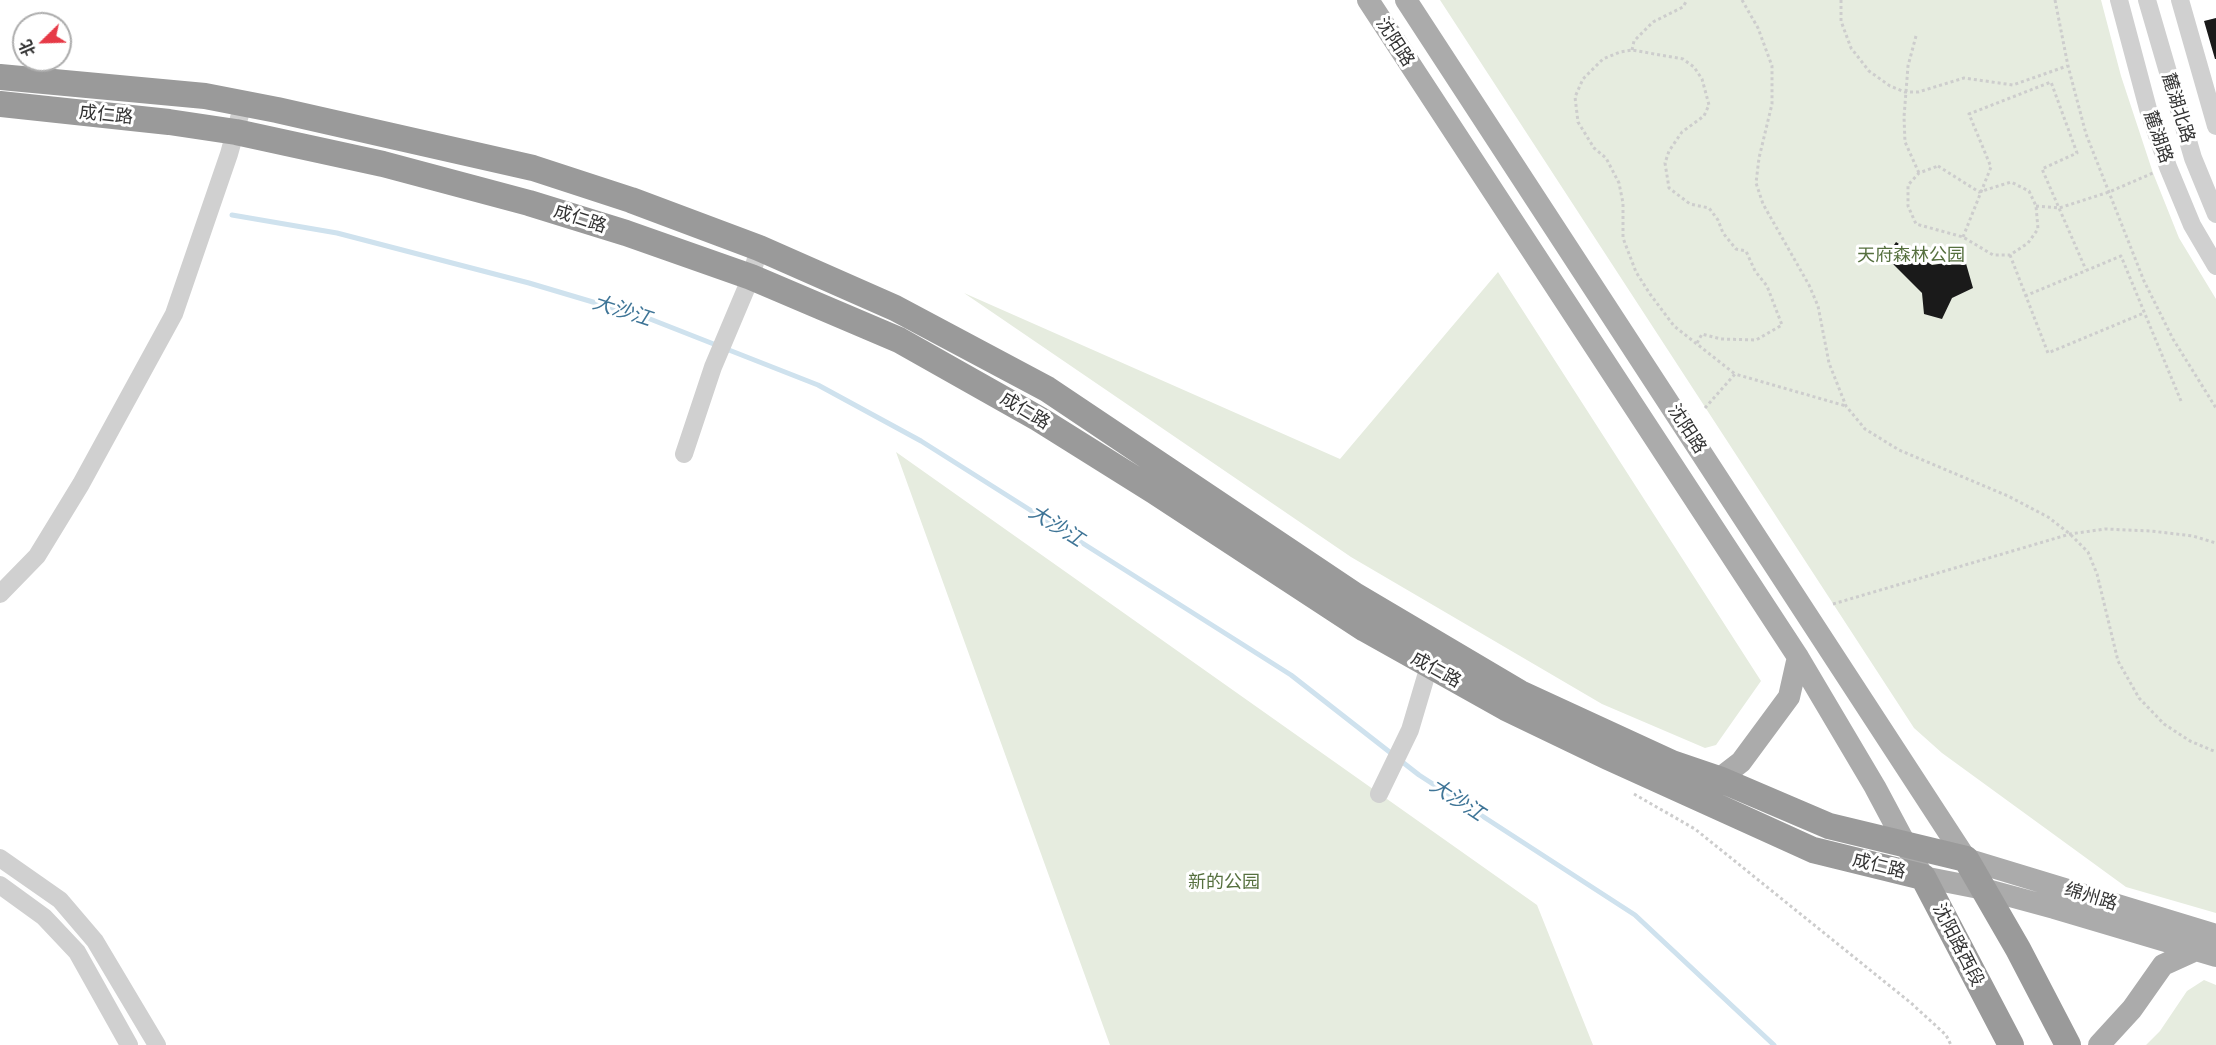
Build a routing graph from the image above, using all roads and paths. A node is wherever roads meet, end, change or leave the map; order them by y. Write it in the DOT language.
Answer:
graph roads {
  1 [pos="1368,0"];
  2 [pos="1406,0"];
  3 [pos="1687,0"];
  4 [pos="1742,0"];
  5 [pos="1841,0"];
  6 [pos="2055,0"];
  7 [pos="2119,0"];
  8 [pos="2147,0"];
  9 [pos="2180,0"];
  10 [pos="1916,36"];
  11 [pos="1632,50"];
  12 [pos="2068,66"];
  13 [pos="0,77"];
  14 [pos="1905,92"];
  15 [pos="0,104"];
  16 [pos="243,104"];
  17 [pos="2216,126"];
  18 [pos="236,132"];
  19 [pos="1919,173"];
  20 [pos="2153,173"];
  21 [pos="1979,192"];
  22 [pos="2109,192"];
  23 [pos="2036,206"];
  24 [pos="2059,208"];
  25 [pos="2216,214"];
  26 [pos="1963,237"];
  27 [pos="759,248"];
  28 [pos="2010,255"];
  29 [pos="2216,266"];
  30 [pos="2086,270"];
  31 [pos="751,277"];
  32 [pos="2025,296"];
  33 [pos="2144,313"];
  34 [pos="1697,343"];
  35 [pos="1736,374"];
  36 [pos="2181,401"];
  37 [pos="1846,406"];
  38 [pos="1705,408"];
  39 [pos="2216,408"];
  40 [pos="684,454"];
  41 [pos="2070,534"];
  42 [pos="2216,543"];
  43 [pos="0,594"];
  44 [pos="1833,604"];
  45 [pos="1798,657"];
  46 [pos="1429,666"];
  47 [pos="2216,752"];
  48 [pos="1719,779"];
  49 [pos="1626,789"];
  50 [pos="1379,794"];
  51 [pos="1904,844"];
  52 [pos="0,858"];
  53 [pos="1966,859"];
  54 [pos="1923,877"];
  55 [pos="0,885"];
  56 [pos="1984,889"];
  57 [pos="2216,935"];
  58 [pos="2206,953"];
  59 [pos="129,1045"];
  60 [pos="157,1045"];
  61 [pos="1951,1045"];
  62 [pos="2011,1045"];
  63 [pos="2068,1045"];
  64 [pos="2098,1045"];
  1 -- 45 [label="main road, 沈阳路"];
  2 -- 53 [label="main road, 沈阳路"];
  3 -- 11 [label="path"];
  4 -- 37 [label="path"];
  5 -- 14 [label="path"];
  6 -- 12 [label="path"];
  7 -- 29 [label="street, 麓湖路"];
  8 -- 25 [label="street, 麓湖北路"];
  9 -- 17 [label="street"];
  10 -- 14 [label="path"];
  11 -- 34 [label="path"];
  11 -- 34 [label="path"];
  12 -- 14 [label="path"];
  12 -- 22 [label="path"];
  13 -- 16 [label="highway, 成仁路"];
  14 -- 19 [label="path"];
  15 -- 18 [label="highway, 成仁路"];
  16 -- 18 [label="street"];
  16 -- 27 [label="highway, 成仁路"];
  18 -- 31 [label="highway, 成仁路"];
  18 -- 43 [label="street"];
  19 -- 21 [label="path"];
  19 -- 26 [label="path"];
  20 -- 22 [label="path"];
  21 -- 23 [label="path"];
  21 -- 24 [label="path"];
  21 -- 26 [label="path"];
  22 -- 24 [label="path"];
  22 -- 39 [label="path"];
  23 -- 24 [label="path"];
  23 -- 28 [label="path"];
  24 -- 30 [label="path"];
  26 -- 28 [label="path"];
  27 -- 31 [label="street"];
  27 -- 48 [label="highway, 成仁路"];
  28 -- 32 [label="path"];
  30 -- 32 [label="path"];
  30 -- 33 [label="path"];
  31 -- 40 [label="street"];
  31 -- 46 [label="highway, 成仁路"];
  32 -- 33 [label="path"];
  33 -- 36 [label="path"];
  34 -- 35 [label="path"];
  35 -- 37 [label="path"];
  35 -- 38 [label="path"];
  37 -- 41 [label="path"];
  41 -- 42 [label="path"];
  41 -- 44 [label="path"];
  41 -- 47 [label="path"];
  45 -- 48 [label="main road"];
  45 -- 51 [label="main road, 沈阳路"];
  46 -- 50 [label="street"];
  46 -- 54 [label="highway, 成仁路"];
  48 -- 51 [label="highway, 成仁路"];
  49 -- 61 [label="path"];
  51 -- 53 [label="highway, 成仁路"];
  51 -- 54 [label="main road, 沈阳路西段"];
  52 -- 60 [label="street"];
  53 -- 56 [label="highway"];
  53 -- 57 [label="main road, 绵州路"];
  54 -- 56 [label="main road, 成仁路"];
  54 -- 62 [label="highway, 沈阳路西段"];
  55 -- 59 [label="street"];
  56 -- 58 [label="main road, 绵州路"];
  56 -- 63 [label="highway"];
  58 -- 64 [label="main road"];
}
